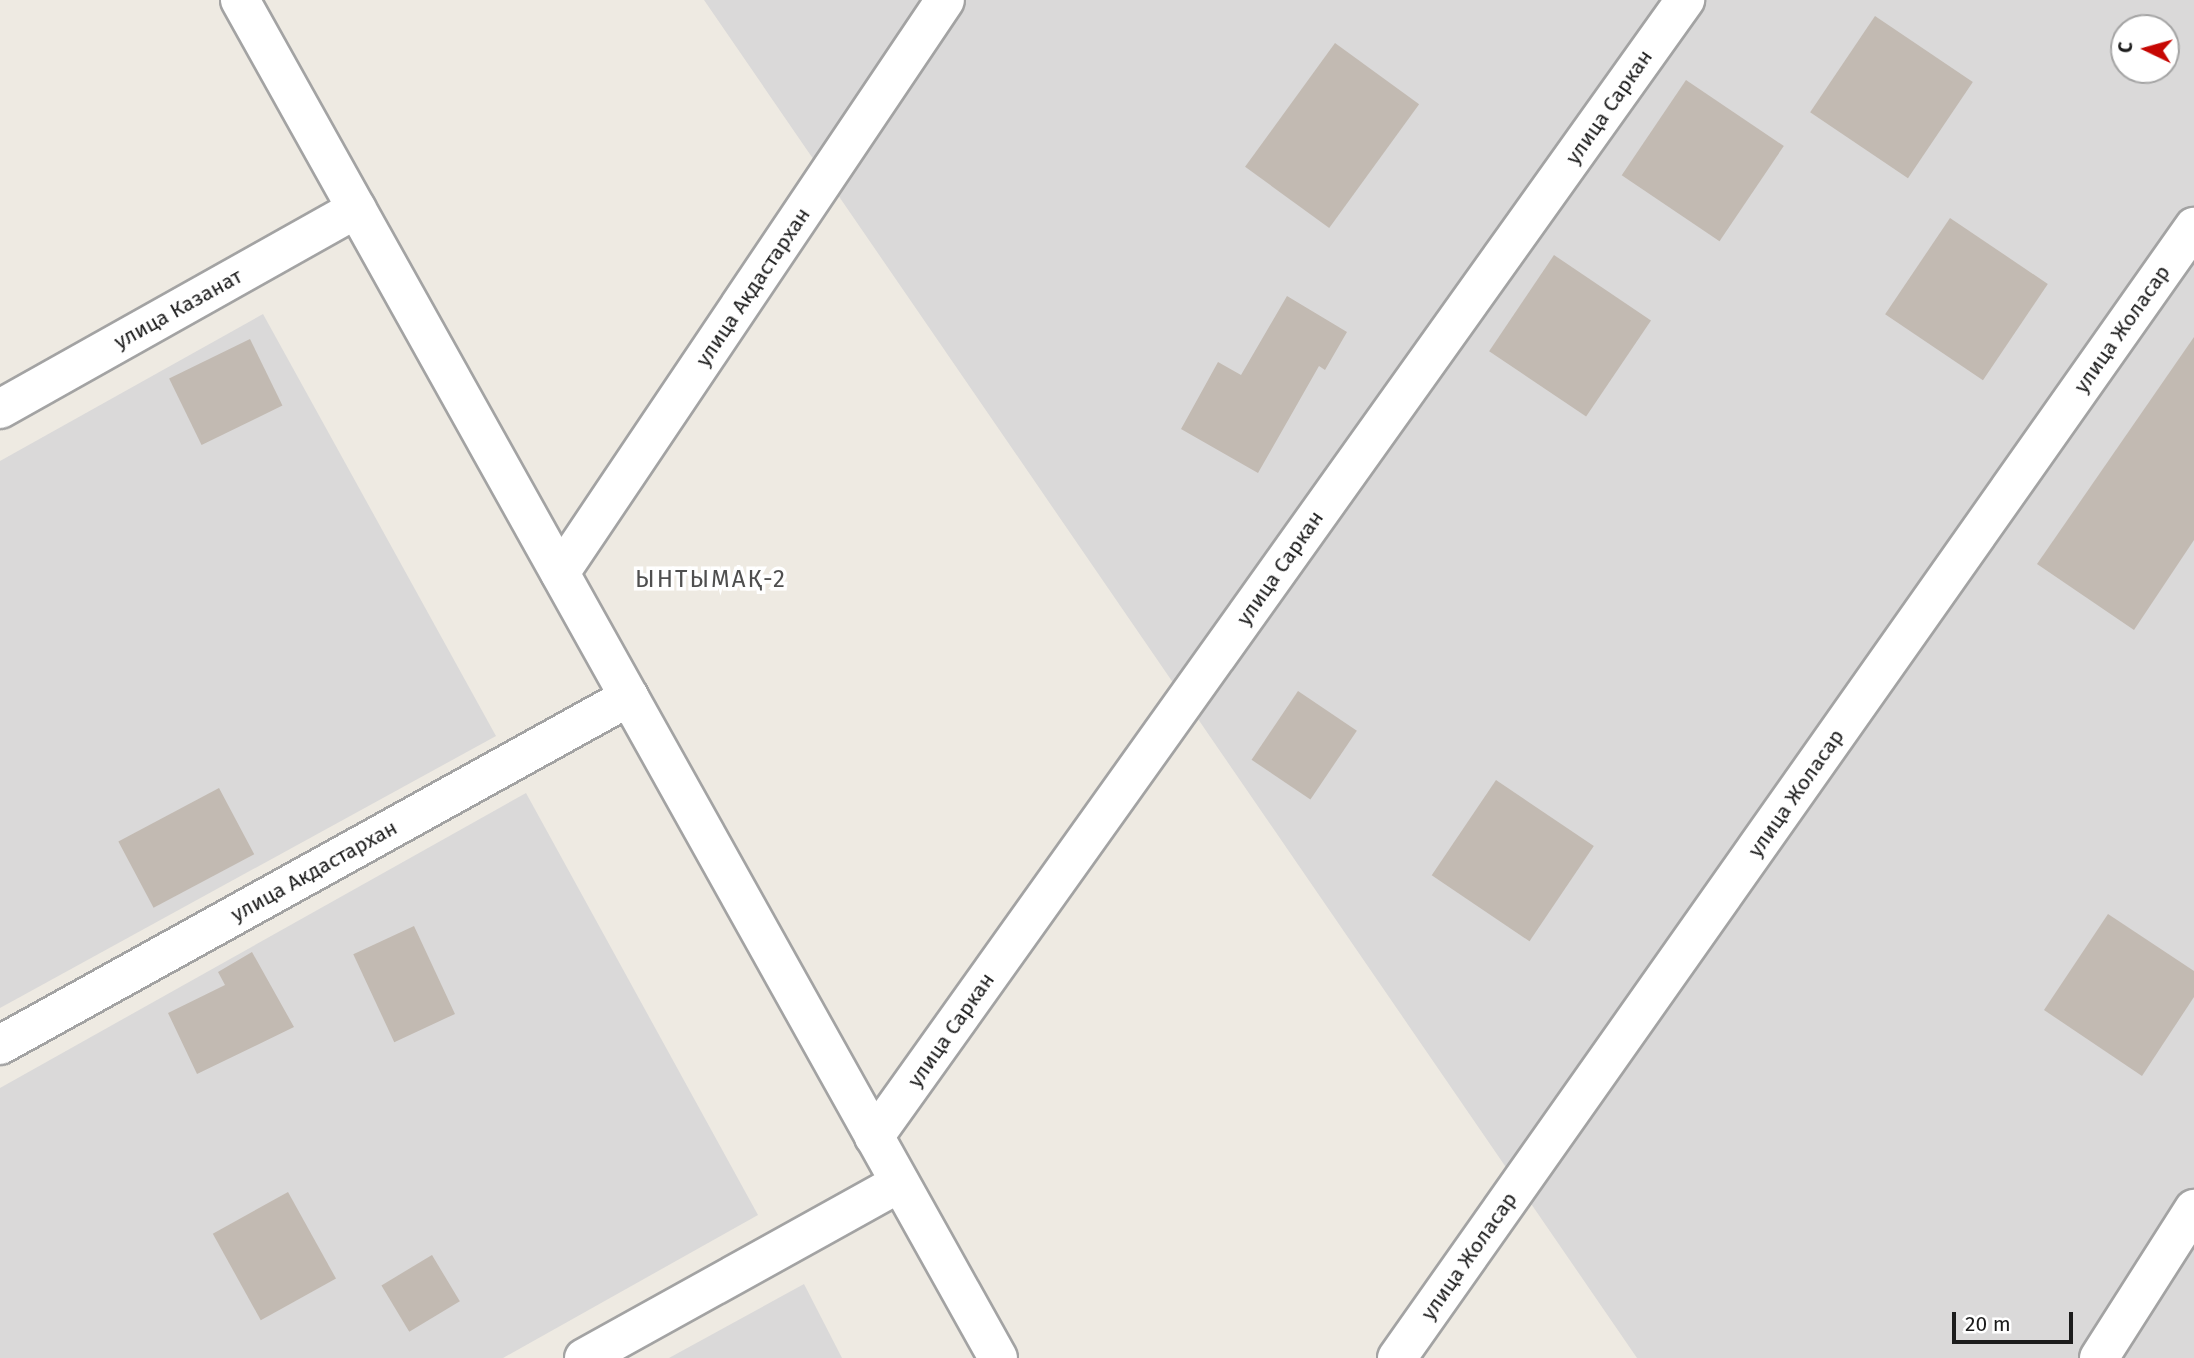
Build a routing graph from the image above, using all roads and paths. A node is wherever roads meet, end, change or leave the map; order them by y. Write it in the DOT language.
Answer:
graph roads {
  1 [pos="240,0"];
  2 [pos="945,0"];
  3 [pos="1685,0"];
  4 [pos="357,209"];
  5 [pos="2194,227"];
  6 [pos="0,409"];
  7 [pos="560,573"];
  8 [pos="629,697"];
  9 [pos="0,1045"];
  10 [pos="874,1137"];
  11 [pos="900,1183"];
  12 [pos="2194,1209"];
  13 [pos="584,1358"];
  14 [pos="998,1358"];
  15 [pos="1397,1358"];
  16 [pos="2099,1358"];
  1 -- 4 [label="street"];
  2 -- 7 [label="street, улица Акдастархан"];
  3 -- 10 [label="street, улица Саркан"];
  4 -- 6 [label="street, улица Казанат"];
  4 -- 7 [label="street"];
  5 -- 15 [label="street, улица Жоласар"];
  7 -- 8 [label="street"];
  8 -- 9 [label="street, улица Акдастархан"];
  8 -- 10 [label="street"];
  10 -- 11 [label="street"];
  11 -- 13 [label="street"];
  11 -- 14 [label="street"];
  12 -- 16 [label="street"];
}
